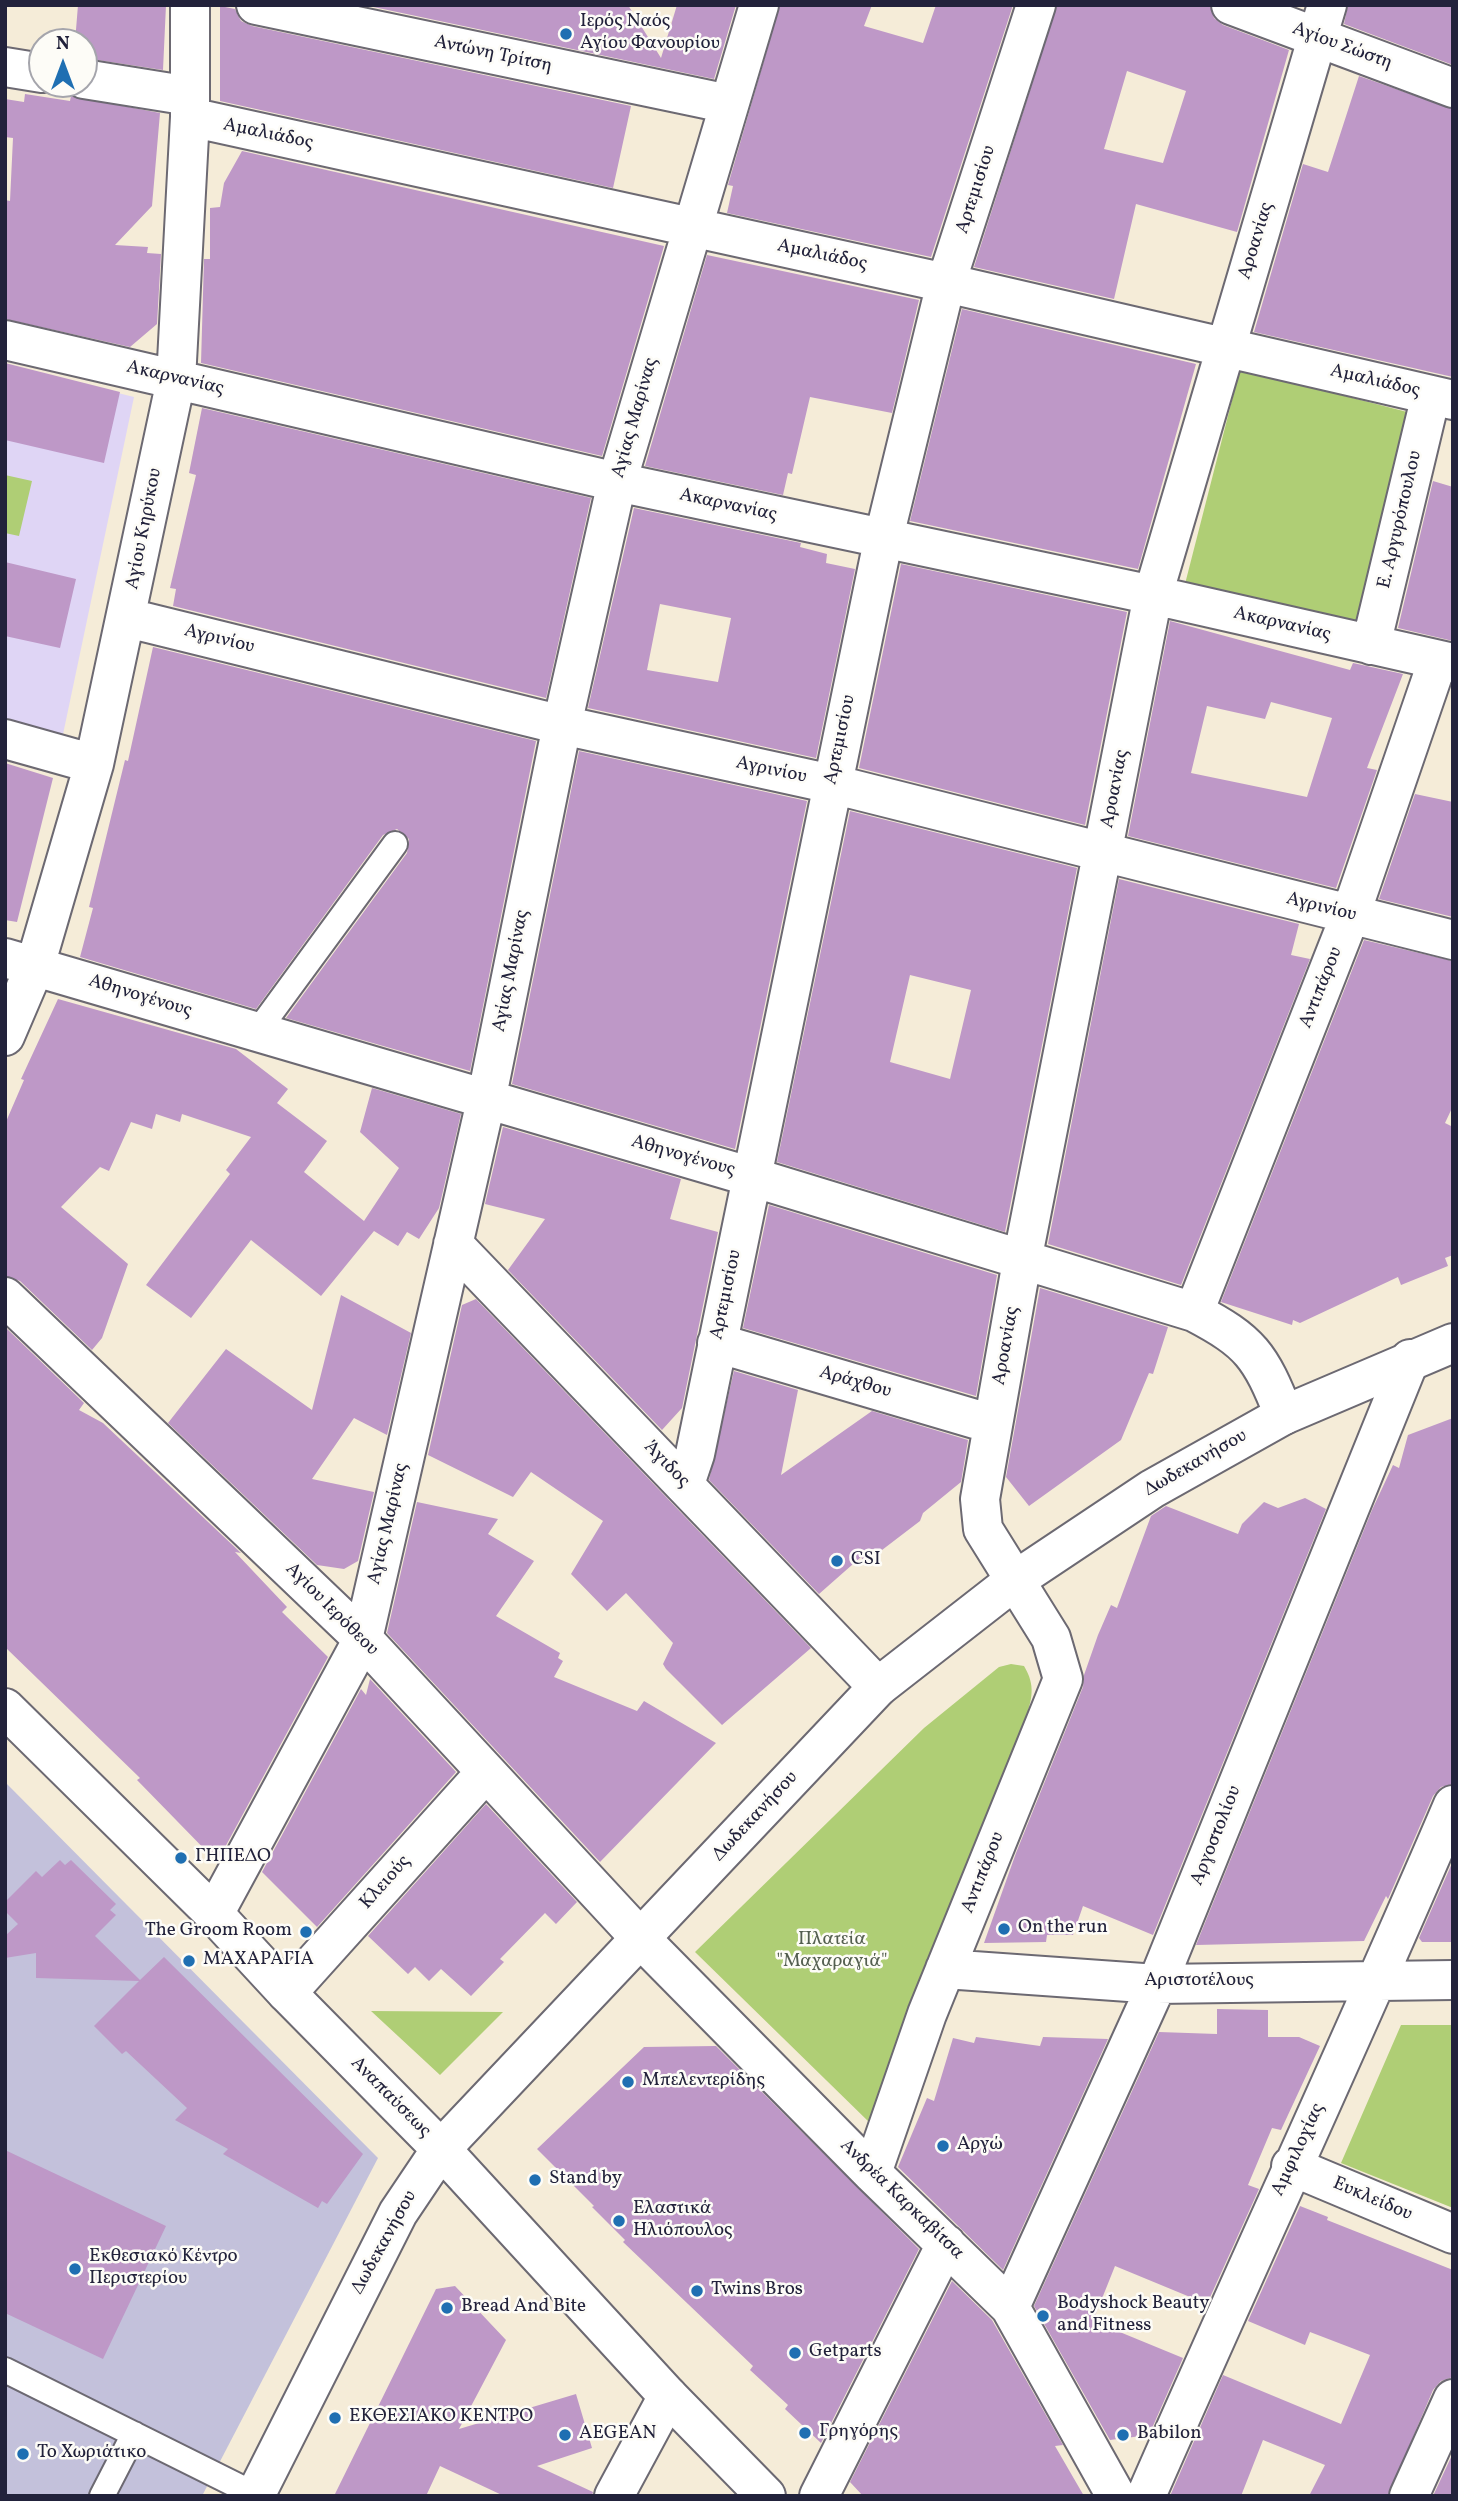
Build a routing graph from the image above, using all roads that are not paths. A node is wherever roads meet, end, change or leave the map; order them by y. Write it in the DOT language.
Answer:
graph roads {
  1 [pos="190,5"];
  2 [pos="256,5"];
  3 [pos="759,5"];
  4 [pos="1036,5"];
  5 [pos="1231,5"];
  6 [pos="1322,21"];
  7 [pos="5,67"];
  8 [pos="28,71"];
  9 [pos="98,83"];
  10 [pos="1453,88"];
  11 [pos="729,104"];
  12 [pos="190,107"];
  13 [pos="691,227"];
  14 [pos="946,283"];
  15 [pos="5,340"];
  16 [pos="1225,348"];
  17 [pos="176,380"];
  18 [pos="1442,397"];
  19 [pos="617,482"];
  20 [pos="883,541"];
  21 [pos="1153,595"];
  22 [pos="128,618"];
  23 [pos="1371,645"];
  24 [pos="1445,662"];
  25 [pos="562,725"];
  26 [pos="5,739"];
  27 [pos="94,764"];
  28 [pos="832,784"];
  29 [pos="395,844"];
  30 [pos="1104,852"];
  31 [pos="1350,916"];
  32 [pos="1453,940"];
  33 [pos="20,962"];
  34 [pos="257,1032"];
  35 [pos="5,1036"];
  36 [pos="486,1101"];
  37 [pos="752,1177"];
  38 [pos="453,1244"];
  39 [pos="1022,1261"];
  40 [pos="5,1297"];
  41 [pos="1194,1312"];
  42 [pos="717,1343"];
  43 [pos="1453,1343"];
  44 [pos="1410,1359"];
  45 [pos="1284,1415"];
  46 [pos="992,1424"];
  47 [pos="685,1484"];
  48 [pos="1014,1581"];
  49 [pos="363,1639"];
  50 [pos="878,1687"];
  51 [pos="5,1708"];
  52 [pos="485,1773"];
  53 [pos="1453,1805"];
  54 [pos="214,1914"];
  55 [pos="641,1939"];
  56 [pos="945,1969"];
  57 [pos="1453,1980"];
  58 [pos="1378,1982"];
  59 [pos="1157,1984"];
  60 [pos="287,1993"];
  61 [pos="441,2149"];
  62 [pos="1291,2166"];
  63 [pos="872,2173"];
  64 [pos="1453,2234"];
  65 [pos="946,2244"];
  66 [pos="1010,2306"];
  67 [pos="5,2370"];
  68 [pos="668,2396"];
  69 [pos="1453,2399"];
  70 [pos="134,2434"];
  71 [pos="256,2495"];
  72 [pos="102,2496"];
  73 [pos="614,2496"];
  74 [pos="765,2496"];
  75 [pos="819,2496"];
  76 [pos="1116,2496"];
  77 [pos="1146,2496"];
  78 [pos="1409,2496"];
  1 -- 12 [label="street, Αγίου Κηρύκου"];
  2 -- 11 [label="street, Αντώνη Τρίτση"];
  3 -- 11 [label="street, Αγίας Μαρίνας"];
  4 -- 14 [label="street, Αρτεμισίου"];
  5 -- 6 [label="street, Αγίου Σώστη"];
  6 -- 10 [label="street, Αγίου Σώστη"];
  6 -- 16 [label="street, Αροανίας"];
  7 -- 8 [label="street"];
  9 -- 12 [label="street, Αμαλιάδος"];
  11 -- 13 [label="street, Αγίας Μαρίνας"];
  12 -- 13 [label="street, Αμαλιάδος"];
  12 -- 17 [label="street, Αγίου Κηρύκου"];
  13 -- 14 [label="street, Αμαλιάδος"];
  13 -- 19 [label="street, Αγίας Μαρίνας"];
  14 -- 16 [label="street, Αμαλιάδος"];
  14 -- 20 [label="street, Αρτεμισίου"];
  15 -- 17 [label="street, Ακαρνανίας"];
  16 -- 18 [label="street, Αμαλιάδος"];
  16 -- 21 [label="street, Αροανίας"];
  17 -- 19 [label="street, Ακαρνανίας"];
  17 -- 22 [label="street, Αγίου Κηρύκου"];
  18 -- 23 [label="street, Ε. Αργυρόπουλου"];
  19 -- 20 [label="street, Ακαρνανίας"];
  19 -- 25 [label="street, Αγίας Μαρίνας"];
  20 -- 21 [label="street, Ακαρνανίας"];
  20 -- 28 [label="street, Αρτεμισίου"];
  21 -- 23 [label="street, Ακαρνανίας"];
  21 -- 30 [label="street, Αροανίας"];
  22 -- 25 [label="street, Αγρινίου"];
  22 -- 27 [label="street, Αγίου Κηρύκου"];
  23 -- 24 [label="street, Ακαρνανίας"];
  24 -- 31 [label="street, Αντιπάρου"];
  25 -- 28 [label="street, Αγρινίου"];
  25 -- 36 [label="street, Αγίας Μαρίνας"];
  26 -- 27 [label="street"];
  27 -- 33 [label="street, Αγίου Κηρύκου"];
  28 -- 30 [label="street, Αγρινίου"];
  28 -- 37 [label="street, Αρτεμισίου"];
  29 -- 34 [label="lane"];
  30 -- 31 [label="street, Αγρινίου"];
  30 -- 39 [label="street, Αροανίας"];
  31 -- 32 [label="street, Αγρινίου"];
  31 -- 41 [label="street, Αντιπάρου"];
  33 -- 34 [label="street, Αθηνογένους"];
  33 -- 35 [label="street, Αγίου Κηρύκου"];
  34 -- 36 [label="street, Αθηνογένους"];
  36 -- 37 [label="street, Αθηνογένους"];
  36 -- 38 [label="street, Αγίας Μαρίνας"];
  37 -- 39 [label="street, Αθηνογένους"];
  37 -- 42 [label="street, Αρτεμισίου"];
  38 -- 47 [label="street, Άγιδος"];
  38 -- 49 [label="street, Αγίας Μαρίνας"];
  39 -- 41 [label="street, Αθηνογένους"];
  39 -- 46 [label="street, Αροανίας"];
  40 -- 49 [label="street, Αγίου Ιερόθεου"];
  41 -- 45 [label="street, Αθηνογένους"];
  42 -- 46 [label="street, Αράχθου"];
  42 -- 47 [label="street, Αρτεμισίου"];
  43 -- 44 [label="street, Δωδεκανήσου"];
  44 -- 45 [label="street, Δωδεκανήσου"];
  44 -- 59 [label="street, Αργοστολίου"];
  45 -- 48 [label="street, Δωδεκανήσου"];
  46 -- 48 [label="street, Αροανίας"];
  47 -- 50 [label="street, Άγιδος"];
  48 -- 50 [label="street, Δωδεκανήσου"];
  48 -- 56 [label="street, Αντιπάρου"];
  49 -- 52 [label="street, Αγίου Ιερόθεου"];
  49 -- 54 [label="street, Αγίας Μαρίνας"];
  50 -- 55 [label="street, Δωδεκανήσου"];
  51 -- 54 [label="street, Αναπαύσεως"];
  52 -- 55 [label="street, Αγίου Ιερόθεου"];
  52 -- 60 [label="street, Κλειούς"];
  53 -- 58 [label="street, Αμφιλοχίας"];
  54 -- 60 [label="street, Αναπαύσεως"];
  55 -- 61 [label="street, Δωδεκανήσου"];
  55 -- 63 [label="street, Ανδρέα Καρκαβίτσα"];
  56 -- 59 [label="street, Αριστοτέλους"];
  56 -- 63 [label="street, Αντιπάρου"];
  57 -- 58 [label="street, Αριστοτέλους"];
  58 -- 59 [label="street, Αριστοτέλους"];
  58 -- 62 [label="street, Αμφιλοχίας"];
  59 -- 66 [label="street, Αργοστολίου"];
  60 -- 61 [label="street, Αναπαύσεως"];
  61 -- 68 [label="street, Αναπαύσεως"];
  61 -- 71 [label="street, Δωδεκανήσου"];
  62 -- 64 [label="street, Ευκλείδου"];
  62 -- 77 [label="street, Αμφιλοχίας"];
  63 -- 65 [label="street, Ανδρέα Καρκαβίτσα"];
  65 -- 66 [label="street, Ανδρέα Καρκαβίτσα"];
  65 -- 75 [label="street"];
  66 -- 76 [label="street, Ανδρέα Καρκαβίτσα"];
  67 -- 70 [label="lane"];
  68 -- 73 [label="street"];
  68 -- 74 [label="street, Αναπαύσεως"];
  69 -- 78 [label="street"];
  70 -- 71 [label="lane"];
  70 -- 72 [label="lane"];
}
